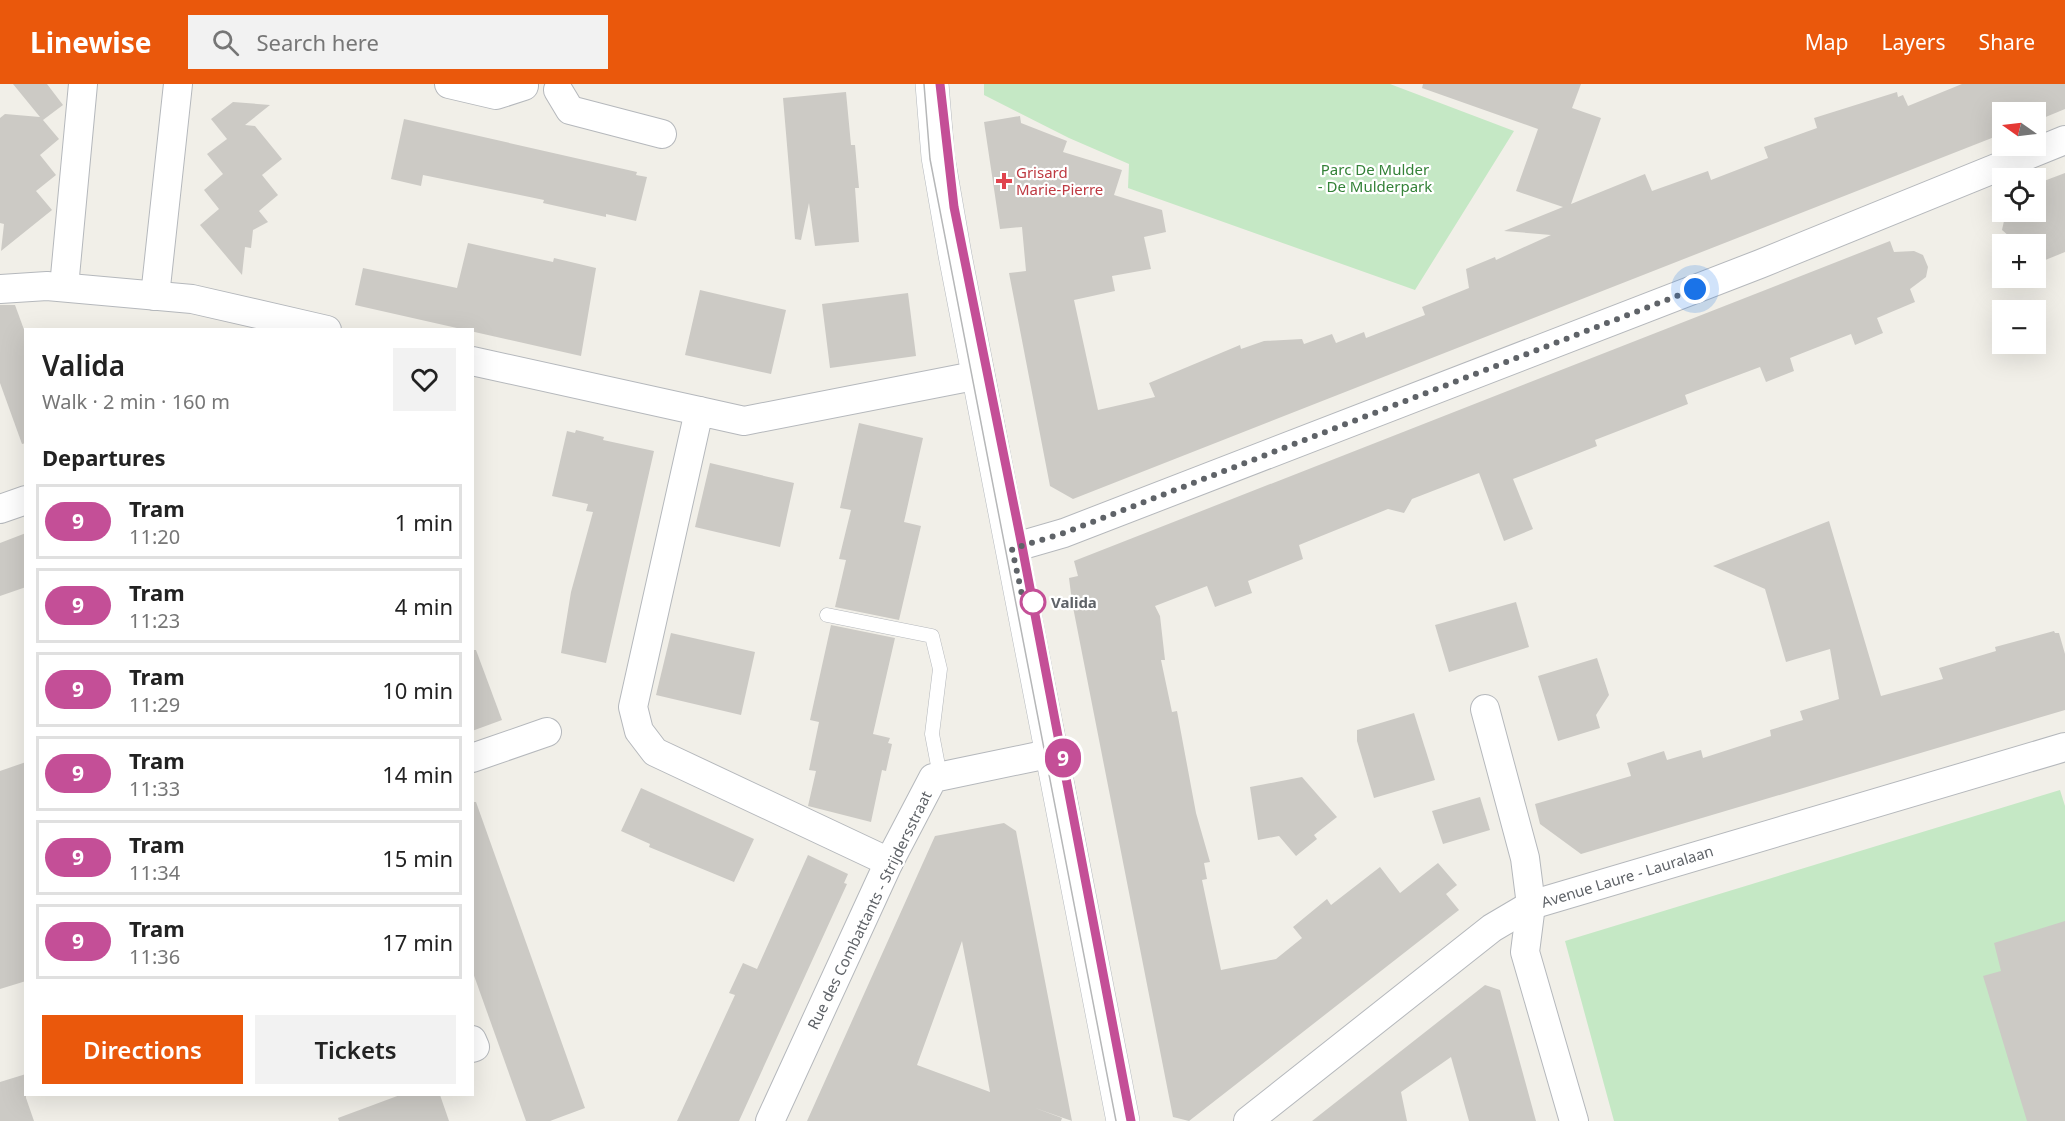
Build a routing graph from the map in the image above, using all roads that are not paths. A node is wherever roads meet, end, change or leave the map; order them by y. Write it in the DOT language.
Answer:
graph roads {
  1 [pos="83,84"];
  2 [pos="178,84"];
  3 [pos="448,84"];
  4 [pos="932,84"];
  5 [pos="524,85"];
  6 [pos="561,87"];
  7 [pos="662,134"];
  8 [pos="2065,140"];
  9 [pos="64,287"];
  10 [pos="0,289"];
  11 [pos="155,296"];
  12 [pos="309,328"];
  13 [pos="474,362"];
  14 [pos="979,375"];
  15 [pos="699,411"];
  16 [pos="24,501"];
  17 [pos="0,509"];
  18 [pos="1012,549"];
  19 [pos="827,615"];
  20 [pos="1485,709"];
  21 [pos="533,731"];
  22 [pos="2065,747"];
  23 [pos="1053,753"];
  24 [pos="474,757"];
  25 [pos="940,776"];
  26 [pos="889,861"];
  27 [pos="1531,905"];
  28 [pos="770,1121"];
  29 [pos="1123,1121"];
  30 [pos="1248,1121"];
  31 [pos="1574,1121"];
  1 -- 9 [label="street"];
  2 -- 11 [label="street"];
  3 -- 5 [label="street"];
  4 -- 14 [label="main road"];
  5 -- 6 [label="street"];
  6 -- 7 [label="street"];
  8 -- 18 [label="street"];
  9 -- 10 [label="street"];
  9 -- 11 [label="street"];
  11 -- 12 [label="street"];
  13 -- 15 [label="street"];
  14 -- 15 [label="street"];
  14 -- 18 [label="main road"];
  15 -- 26 [label="street"];
  16 -- 17 [label="street"];
  18 -- 23 [label="main road"];
  19 -- 25 [label="lane"];
  20 -- 27 [label="street"];
  21 -- 24 [label="street"];
  22 -- 27 [label="street, Avenue Laure - Lauralaan"];
  23 -- 25 [label="street, Rue des Combattants - Strijdersstraat"];
  23 -- 29 [label="main road"];
  25 -- 26 [label="street, Rue des Combattants - Strijdersstraat"];
  26 -- 28 [label="street, Rue des Combattants - Strijdersstraat"];
  27 -- 30 [label="street, Avenue Laure - Lauralaan"];
  27 -- 31 [label="street"];
}
